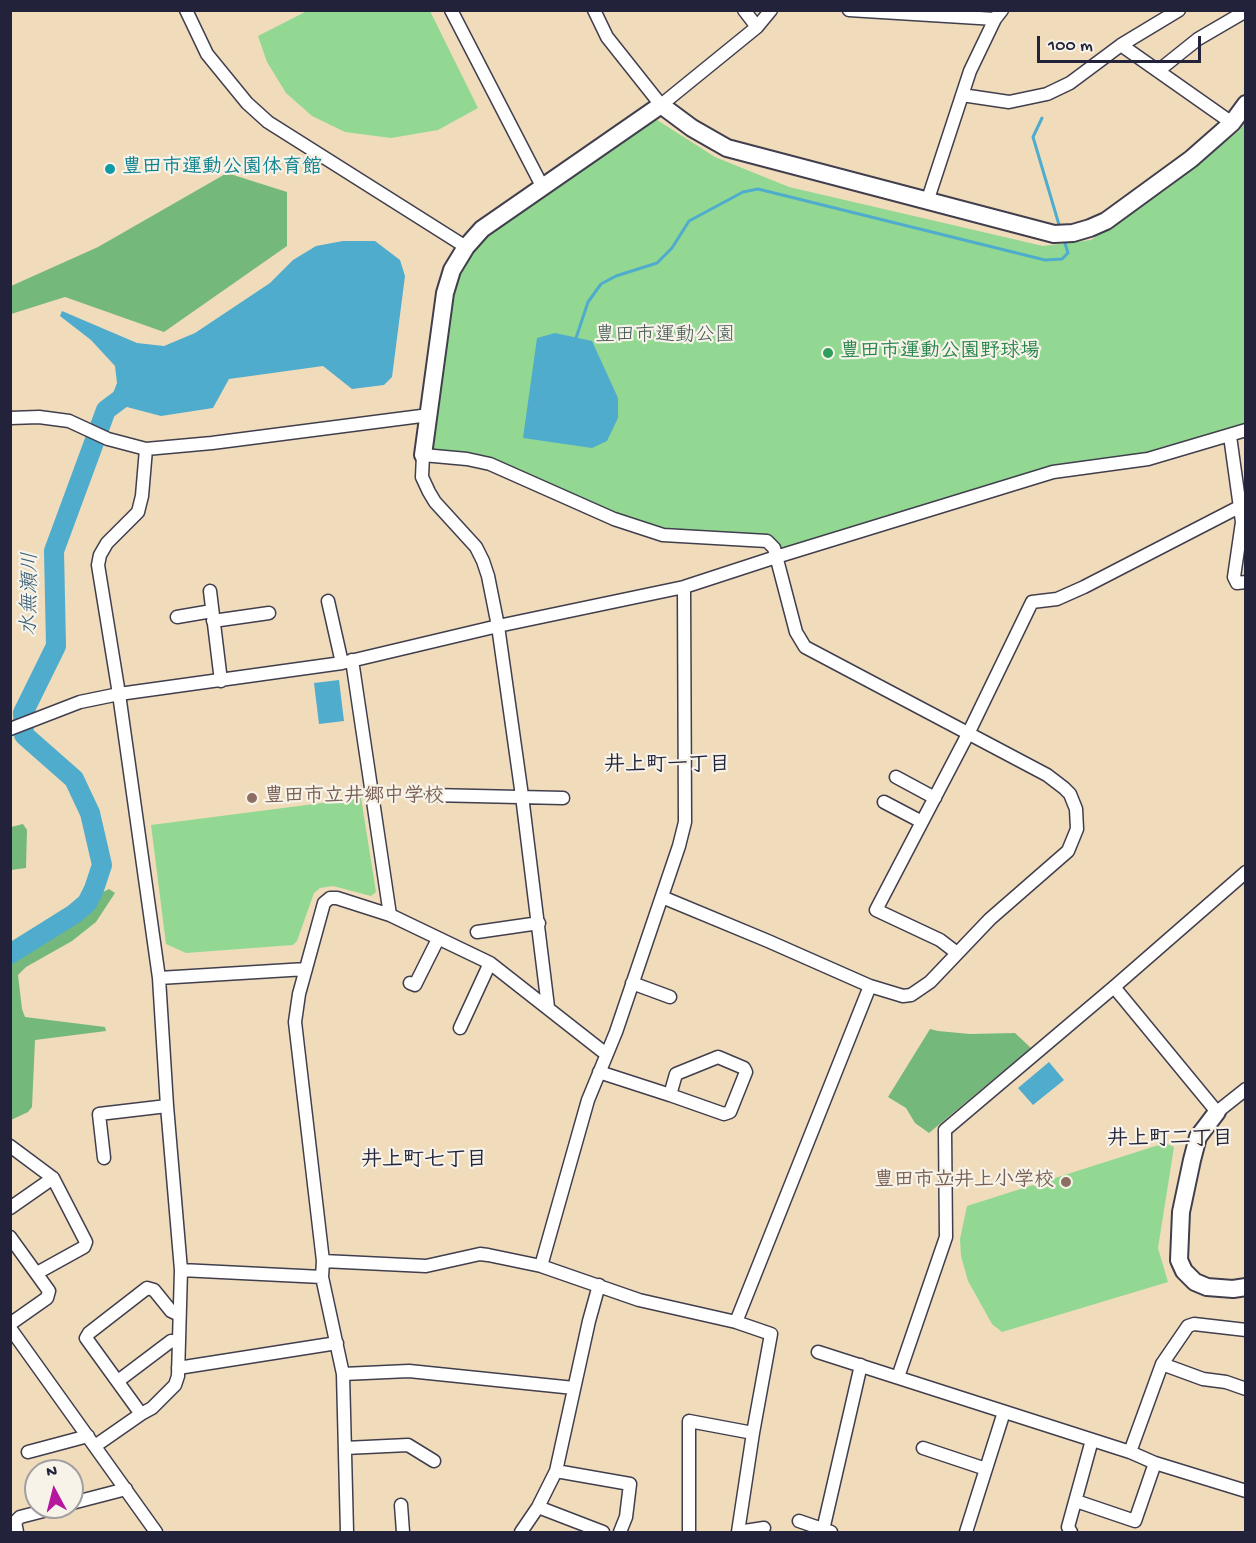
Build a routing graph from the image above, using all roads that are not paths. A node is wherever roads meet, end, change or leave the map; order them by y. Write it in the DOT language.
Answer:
graph roads {
  1 [pos="186,10"];
  2 [pos="451,10"];
  3 [pos="594,10"];
  4 [pos="744,10"];
  5 [pos="771,10"];
  6 [pos="849,10"];
  7 [pos="1179,10"];
  8 [pos="1245,12"];
  9 [pos="999,15"];
  10 [pos="757,27"];
  11 [pos="1121,45"];
  12 [pos="1158,71"];
  13 [pos="962,95"];
  14 [pos="1245,104"];
  15 [pos="661,105"];
  16 [pos="1232,123"];
  17 [pos="542,186"];
  18 [pos="927,202"];
  19 [pos="466,247"];
  20 [pos="429,415"];
  21 [pos="10,418"];
  22 [pos="1245,430"];
  23 [pos="1230,436"];
  24 [pos="146,449"];
  25 [pos="423,455"];
  26 [pos="1241,506"];
  27 [pos="1244,532"];
  28 [pos="776,557"];
  29 [pos="1245,582"];
  30 [pos="684,587"];
  31 [pos="210,591"];
  32 [pos="328,601"];
  33 [pos="268,613"];
  34 [pos="213,616"];
  35 [pos="177,617"];
  36 [pos="498,626"];
  37 [pos="347,661"];
  38 [pos="221,681"];
  39 [pos="119,694"];
  40 [pos="15,727"];
  41 [pos="968,734"];
  42 [pos="896,777"];
  43 [pos="431,795"];
  44 [pos="522,796"];
  45 [pos="563,798"];
  46 [pos="935,798"];
  47 [pos="884,802"];
  48 [pos="922,822"];
  49 [pos="1243,879"];
  50 [pos="662,897"];
  51 [pos="390,915"];
  52 [pos="538,923"];
  53 [pos="477,932"];
  54 [pos="438,939"];
  55 [pos="957,953"];
  56 [pos="490,963"];
  57 [pos="306,969"];
  58 [pos="159,978"];
  59 [pos="410,982"];
  60 [pos="632,983"];
  61 [pos="870,986"];
  62 [pos="1114,987"];
  63 [pos="670,997"];
  64 [pos="548,1007"];
  65 [pos="460,1028"];
  66 [pos="606,1054"];
  67 [pos="599,1072"];
  68 [pos="1245,1089"];
  69 [pos="670,1095"];
  70 [pos="167,1106"];
  71 [pos="1217,1112"];
  72 [pos="10,1146"];
  73 [pos="104,1158"];
  74 [pos="53,1178"];
  75 [pos="10,1208"];
  76 [pos="10,1237"];
  77 [pos="323,1261"];
  78 [pos="541,1266"];
  79 [pos="181,1270"];
  80 [pos="37,1273"];
  81 [pos="322,1277"];
  82 [pos="599,1285"];
  83 [pos="1245,1287"];
  84 [pos="179,1315"];
  85 [pos="736,1322"];
  86 [pos="10,1326"];
  87 [pos="1245,1330"];
  88 [pos="179,1342"];
  89 [pos="337,1342"];
  90 [pos="818,1352"];
  91 [pos="1162,1364"];
  92 [pos="861,1365"];
  93 [pos="178,1368"];
  94 [pos="343,1374"];
  95 [pos="898,1377"];
  96 [pos="118,1381"];
  97 [pos="574,1389"];
  98 [pos="1245,1389"];
  99 [pos="1004,1412"];
  100 [pos="141,1414"];
  101 [pos="753,1433"];
  102 [pos="1092,1440"];
  103 [pos="92,1441"];
  104 [pos="345,1448"];
  105 [pos="923,1448"];
  106 [pos="28,1452"];
  107 [pos="1130,1452"];
  108 [pos="434,1461"];
  109 [pos="1155,1463"];
  110 [pos="987,1469"];
  111 [pos="556,1471"];
  112 [pos="126,1489"];
  113 [pos="1245,1491"];
  114 [pos="84,1500"];
  115 [pos="1076,1501"];
  116 [pos="401,1505"];
  117 [pos="538,1507"];
  118 [pos="24,1516"];
  119 [pos="800,1521"];
  120 [pos="764,1528"];
  121 [pos="827,1531"];
  122 [pos="17,1533"];
  123 [pos="156,1533"];
  124 [pos="347,1533"];
  125 [pos="403,1533"];
  126 [pos="521,1533"];
  127 [pos="603,1533"];
  128 [pos="620,1533"];
  129 [pos="689,1533"];
  130 [pos="738,1533"];
  131 [pos="966,1533"];
  132 [pos="1071,1533"];
  1 -- 19 [label="street"];
  2 -- 17 [label="street"];
  3 -- 15 [label="street"];
  4 -- 10 [label="street"];
  5 -- 10 [label="street"];
  6 -- 9 [label="street"];
  7 -- 11 [label="street"];
  8 -- 12 [label="street"];
  9 -- 13 [label="street"];
  10 -- 15 [label="street"];
  11 -- 12 [label="street"];
  11 -- 13 [label="street"];
  12 -- 16 [label="street"];
  13 -- 18 [label="street"];
  14 -- 16 [label="street"];
  15 -- 17 [label="street"];
  15 -- 18 [label="street"];
  16 -- 18 [label="street"];
  17 -- 19 [label="street"];
  19 -- 20 [label="street"];
  20 -- 24 [label="street"];
  20 -- 25 [label="street"];
  21 -- 24 [label="street"];
  22 -- 23 [label="street"];
  23 -- 26 [label="street"];
  23 -- 28 [label="street"];
  24 -- 39 [label="street"];
  25 -- 28 [label="street"];
  25 -- 36 [label="street"];
  26 -- 27 [label="street"];
  26 -- 41 [label="street"];
  27 -- 29 [label="street"];
  28 -- 30 [label="street"];
  28 -- 41 [label="street"];
  30 -- 36 [label="street"];
  30 -- 50 [label="street"];
  31 -- 34 [label="street"];
  32 -- 37 [label="street"];
  33 -- 34 [label="street"];
  34 -- 35 [label="street"];
  34 -- 38 [label="street"];
  36 -- 37 [label="street"];
  36 -- 44 [label="street"];
  37 -- 38 [label="street"];
  37 -- 51 [label="street"];
  38 -- 39 [label="street"];
  39 -- 40 [label="street"];
  39 -- 58 [label="street"];
  41 -- 46 [label="street"];
  41 -- 55 [label="street"];
  42 -- 46 [label="street"];
  43 -- 44 [label="street"];
  44 -- 45 [label="street"];
  44 -- 52 [label="street"];
  46 -- 48 [label="street"];
  47 -- 48 [label="street"];
  48 -- 55 [label="street"];
  49 -- 62 [label="street"];
  50 -- 60 [label="street"];
  50 -- 61 [label="street"];
  51 -- 54 [label="street"];
  51 -- 57 [label="street"];
  52 -- 53 [label="street"];
  52 -- 64 [label="street"];
  54 -- 56 [label="street"];
  54 -- 59 [label="street"];
  55 -- 61 [label="street"];
  56 -- 64 [label="street"];
  56 -- 65 [label="street"];
  57 -- 58 [label="street"];
  57 -- 77 [label="street"];
  58 -- 70 [label="street"];
  60 -- 63 [label="street"];
  60 -- 66 [label="street"];
  61 -- 85 [label="street"];
  62 -- 71 [label="street"];
  62 -- 95 [label="street"];
  64 -- 66 [label="street"];
  66 -- 67 [label="street"];
  67 -- 69 [label="street"];
  67 -- 78 [label="street"];
  68 -- 71 [label="street"];
  69 -- 69 [label="street"];
  70 -- 73 [label="street"];
  70 -- 79 [label="street"];
  71 -- 83 [label="street"];
  72 -- 74 [label="street"];
  74 -- 75 [label="street"];
  74 -- 80 [label="street"];
  76 -- 80 [label="street"];
  77 -- 78 [label="street"];
  77 -- 81 [label="street"];
  78 -- 82 [label="street"];
  79 -- 81 [label="street"];
  79 -- 84 [label="street"];
  80 -- 86 [label="street"];
  81 -- 89 [label="street"];
  82 -- 85 [label="street"];
  82 -- 97 [label="street"];
  84 -- 88 [label="street"];
  84 -- 96 [label="street"];
  85 -- 101 [label="street"];
  86 -- 103 [label="street"];
  87 -- 91 [label="street"];
  88 -- 93 [label="street"];
  88 -- 96 [label="street"];
  89 -- 93 [label="street"];
  89 -- 94 [label="street"];
  90 -- 92 [label="street"];
  91 -- 98 [label="street"];
  91 -- 107 [label="street"];
  92 -- 95 [label="street"];
  92 -- 121 [label="street"];
  93 -- 100 [label="street"];
  94 -- 97 [label="street"];
  94 -- 104 [label="street"];
  95 -- 99 [label="street"];
  96 -- 100 [label="street"];
  97 -- 111 [label="street"];
  99 -- 102 [label="street"];
  99 -- 110 [label="street"];
  100 -- 103 [label="street"];
  101 -- 129 [label="street"];
  101 -- 130 [label="street"];
  102 -- 107 [label="street"];
  102 -- 115 [label="street"];
  103 -- 106 [label="street"];
  103 -- 112 [label="street"];
  104 -- 108 [label="street"];
  104 -- 124 [label="street"];
  105 -- 110 [label="street"];
  107 -- 109 [label="street"];
  109 -- 113 [label="street"];
  109 -- 115 [label="street"];
  110 -- 131 [label="street"];
  111 -- 117 [label="street"];
  111 -- 128 [label="street"];
  112 -- 114 [label="street"];
  112 -- 123 [label="street"];
  115 -- 132 [label="street"];
  116 -- 125 [label="street"];
  117 -- 126 [label="street"];
  117 -- 127 [label="street"];
  118 -- 122 [label="street"];
  119 -- 121 [label="street"];
  120 -- 130 [label="street"];
}
